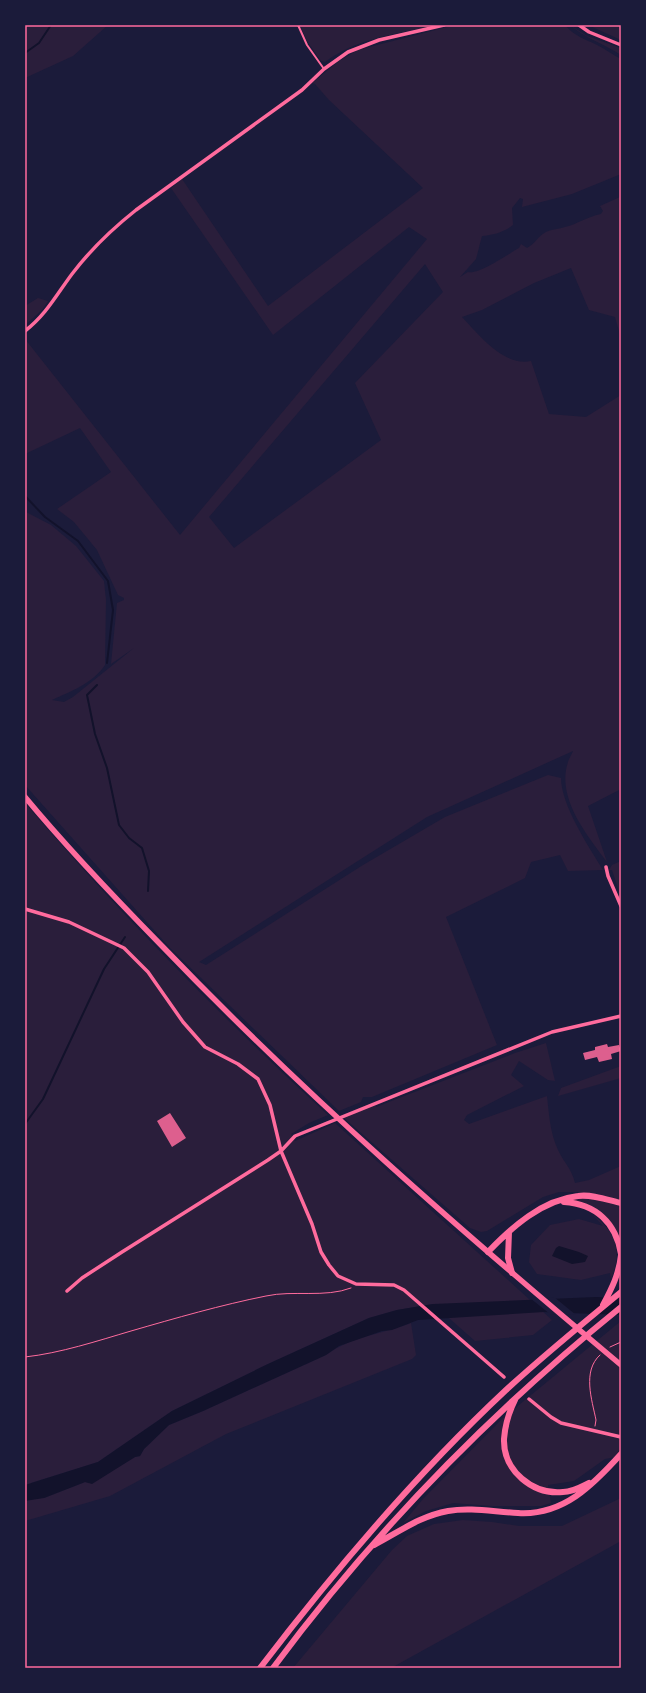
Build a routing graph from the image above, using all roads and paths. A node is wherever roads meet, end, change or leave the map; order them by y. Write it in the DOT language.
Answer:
graph roads {
  1 [pos="298,25"];
  2 [pos="444,25"];
  3 [pos="579,25"];
  4 [pos="621,45"];
  5 [pos="324,69"];
  6 [pos="25,330"];
  7 [pos="25,797"];
  8 [pos="606,867"];
  9 [pos="621,906"];
  10 [pos="25,909"];
  11 [pos="621,1016"];
  12 [pos="280,1151"];
  13 [pos="559,1202"];
  14 [pos="621,1203"];
  15 [pos="509,1232"];
  16 [pos="488,1252"];
  17 [pos="621,1254"];
  18 [pos="512,1272"];
  19 [pos="356,1284"];
  20 [pos="67,1291"];
  21 [pos="621,1292"];
  22 [pos="621,1307"];
  23 [pos="602,1308"];
  24 [pos="621,1342"];
  25 [pos="609,1348"];
  26 [pos="604,1352"];
  27 [pos="25,1357"];
  28 [pos="621,1364"];
  29 [pos="504,1378"];
  30 [pos="516,1397"];
  31 [pos="529,1399"];
  32 [pos="594,1431"];
  33 [pos="621,1437"];
  34 [pos="621,1454"];
  35 [pos="594,1480"];
  36 [pos="382,1538"];
  37 [pos="260,1668"];
  38 [pos="273,1668"];
  1 -- 5 [label="lane"];
  2 -- 5 [label="street"];
  3 -- 4 [label="street"];
  5 -- 6 [label="street"];
  7 -- 16 [label="main road"];
  8 -- 9 [label="street"];
  10 -- 12 [label="street"];
  11 -- 12 [label="street"];
  12 -- 19 [label="street"];
  12 -- 20 [label="street"];
  13 -- 14 [label="highway"];
  13 -- 15 [label="highway"];
  13 -- 17 [label="highway"];
  15 -- 16 [label="highway"];
  15 -- 18 [label="highway"];
  16 -- 18 [label="main road"];
  17 -- 23 [label="highway"];
  18 -- 28 [label="main road"];
  19 -- 27 [label="path"];
  19 -- 29 [label="street"];
  21 -- 23 [label="highway"];
  22 -- 30 [label="highway"];
  23 -- 37 [label="highway"];
  24 -- 25 [label="path"];
  26 -- 32 [label="path"];
  30 -- 35 [label="highway"];
  30 -- 36 [label="highway"];
  31 -- 32 [label="street"];
  32 -- 33 [label="street"];
  34 -- 35 [label="highway"];
  35 -- 36 [label="highway"];
  36 -- 38 [label="highway"];
}
